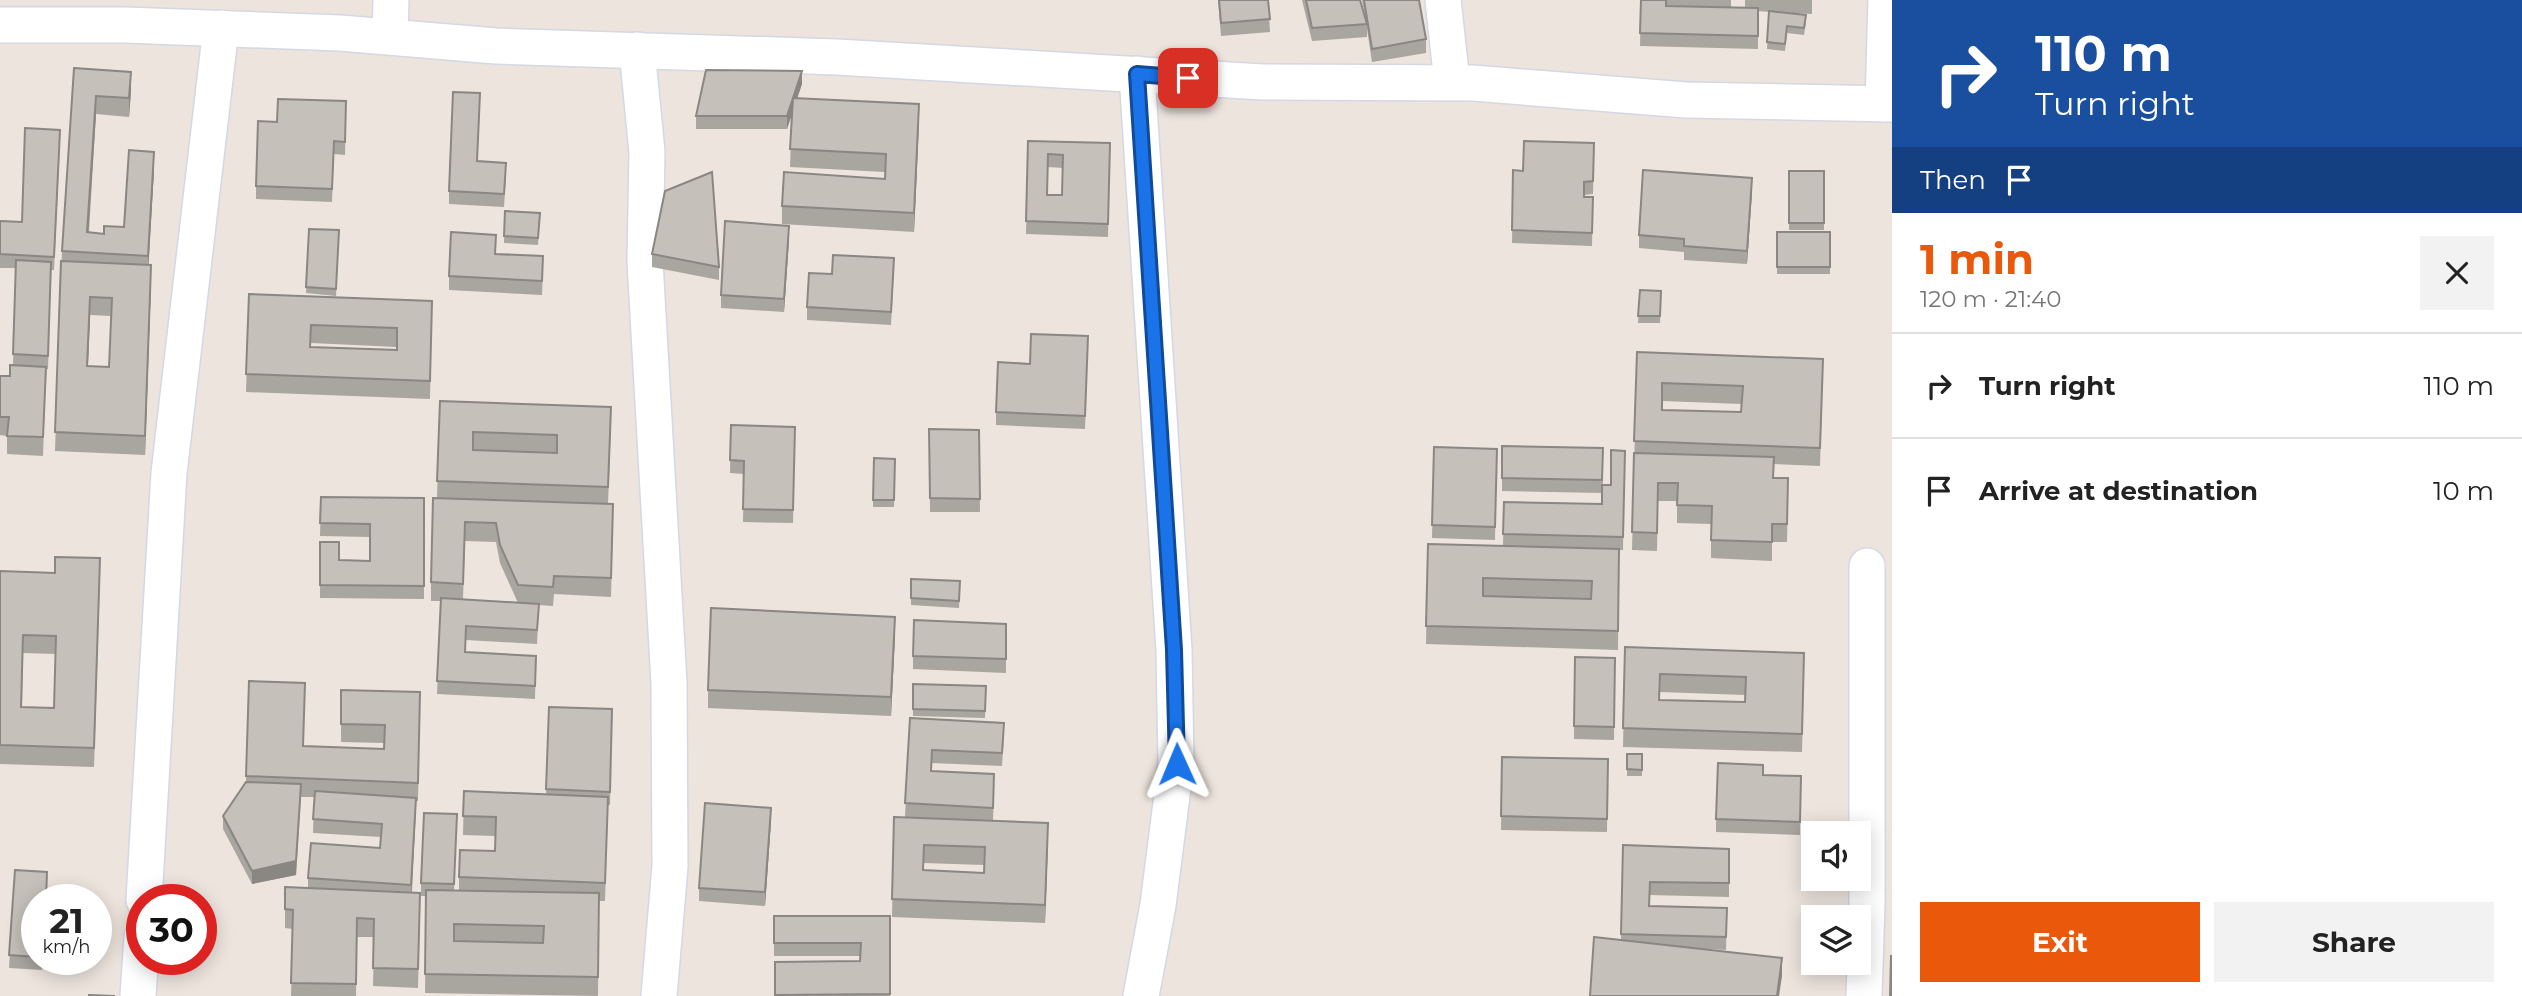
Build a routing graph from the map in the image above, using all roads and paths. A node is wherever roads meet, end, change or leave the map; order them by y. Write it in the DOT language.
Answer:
graph roads {
  1 [pos="391,0"];
  2 [pos="1443,0"];
  3 [pos="1886,0"];
  4 [pos="0,25"];
  5 [pos="221,28"];
  6 [pos="390,37"];
  7 [pos="637,50"];
  8 [pos="1137,74"];
  9 [pos="1451,82"];
  10 [pos="1887,104"];
  11 [pos="1867,566"];
  12 [pos="145,884"];
  13 [pos="139,975"];
  14 [pos="138,996"];
  15 [pos="659,996"];
  16 [pos="1141,996"];
  17 [pos="1864,996"];
  1 -- 6 [label="street"];
  2 -- 9 [label="street"];
  3 -- 10 [label="street"];
  4 -- 5 [label="street"];
  5 -- 6 [label="street"];
  5 -- 12 [label="street"];
  6 -- 7 [label="street"];
  7 -- 8 [label="street"];
  7 -- 15 [label="street"];
  8 -- 9 [label="street"];
  8 -- 16 [label="street"];
  9 -- 10 [label="street"];
  11 -- 17 [label="street"];
  13 -- 14 [label="street"];
}
